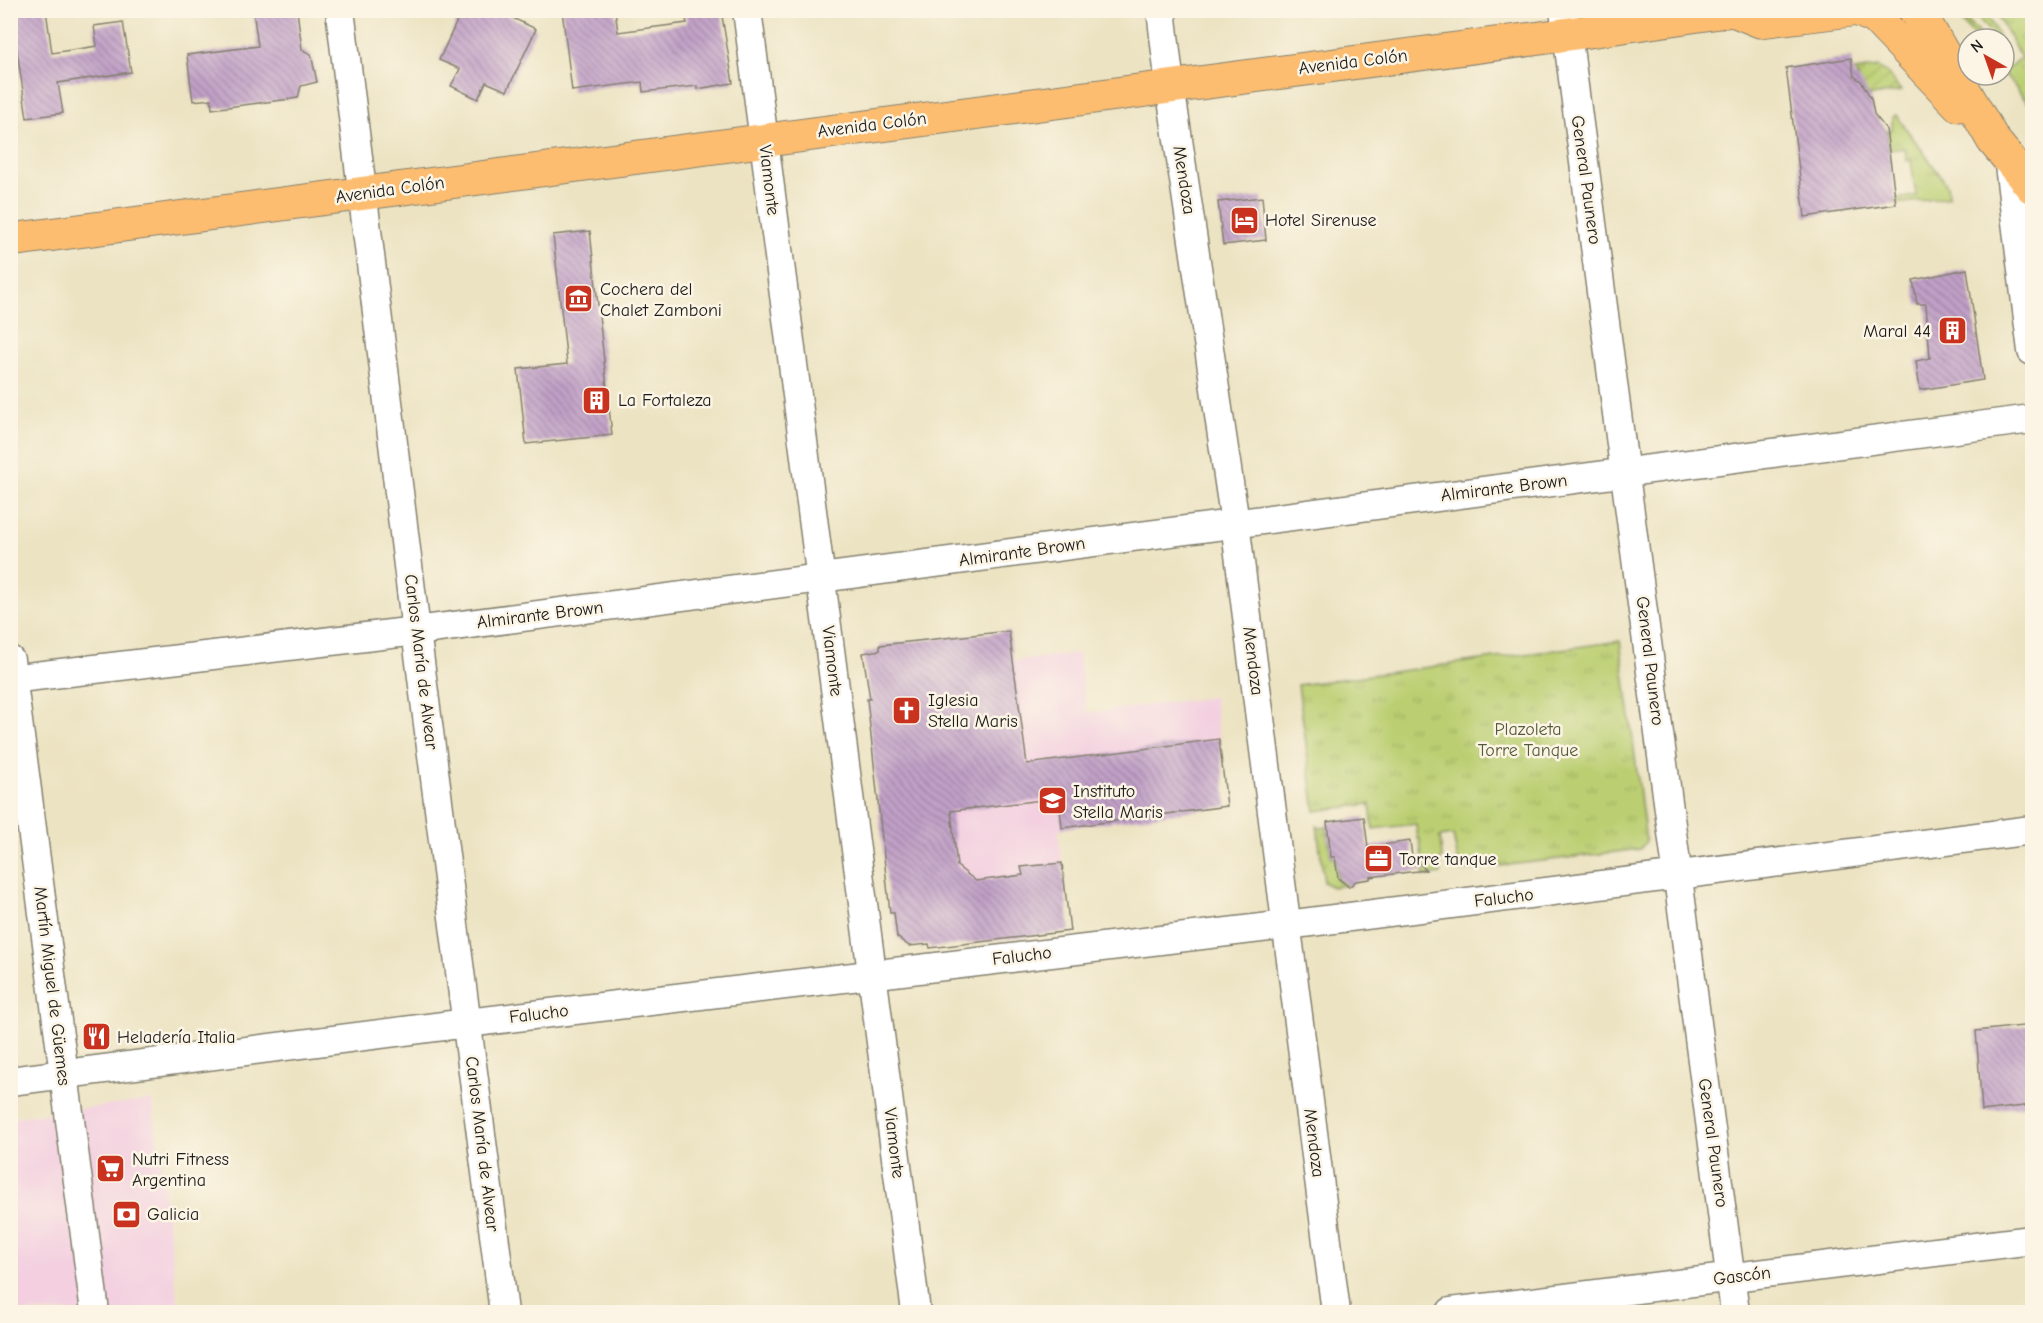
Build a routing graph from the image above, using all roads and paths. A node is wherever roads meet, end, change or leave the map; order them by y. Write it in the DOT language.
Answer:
graph roads {
  1 [pos="340,10"];
  2 [pos="747,10"];
  3 [pos="1161,10"];
  4 [pos="1733,10"];
  5 [pos="1851,10"];
  6 [pos="1859,10"];
  7 [pos="1914,10"];
  8 [pos="1566,22"];
  9 [pos="1170,86"];
  10 [pos="764,140"];
  11 [pos="2001,149"];
  12 [pos="2032,187"];
  13 [pos="363,194"];
  14 [pos="10,240"];
  15 [pos="2032,351"];
  16 [pos="2032,419"];
  17 [pos="1625,472"];
  18 [pos="1235,523"];
  19 [pos="821,578"];
  20 [pos="417,631"];
  21 [pos="11,672"];
  22 [pos="2032,830"];
  23 [pos="1677,876"];
  24 [pos="1287,925"];
  25 [pos="873,974"];
  26 [pos="467,1023"];
  27 [pos="64,1075"];
  28 [pos="10,1081"];
  29 [pos="2032,1240"];
  30 [pos="1731,1277"];
  31 [pos="94,1312"];
  32 [pos="504,1312"];
  33 [pos="916,1312"];
  34 [pos="1336,1312"];
  35 [pos="1451,1312"];
  36 [pos="1735,1312"];
  1 -- 13 [label="street, Carlos María de Alvear"];
  2 -- 10 [label="street, Viamonte"];
  3 -- 9 [label="street, Mendoza"];
  4 -- 5 [label="main road"];
  4 -- 8 [label="main road, Avenida Colón"];
  6 -- 11 [label="main road"];
  7 -- 11 [label="main road"];
  8 -- 9 [label="main road, Avenida Colón"];
  8 -- 17 [label="street, General Paunero"];
  9 -- 10 [label="main road, Avenida Colón"];
  9 -- 18 [label="street, Mendoza"];
  10 -- 13 [label="main road, Avenida Colón"];
  10 -- 19 [label="street, Viamonte"];
  11 -- 12 [label="main road"];
  11 -- 15 [label="street"];
  13 -- 14 [label="main road, Avenida Colón"];
  13 -- 20 [label="street, Carlos María de Alvear"];
  16 -- 17 [label="street, Almirante Brown"];
  17 -- 18 [label="street, Almirante Brown"];
  17 -- 23 [label="street, General Paunero"];
  18 -- 19 [label="street, Almirante Brown"];
  18 -- 24 [label="street, Mendoza"];
  19 -- 20 [label="street, Almirante Brown"];
  19 -- 25 [label="street, Viamonte"];
  20 -- 21 [label="street, Almirante Brown"];
  20 -- 26 [label="street, Carlos María de Alvear"];
  21 -- 27 [label="street, Martín Miguel de Güemes"];
  22 -- 23 [label="street, Falucho"];
  23 -- 24 [label="street, Falucho"];
  23 -- 30 [label="street, General Paunero"];
  24 -- 25 [label="street, Falucho"];
  24 -- 34 [label="street, Mendoza"];
  25 -- 26 [label="street, Falucho"];
  25 -- 33 [label="street, Viamonte"];
  26 -- 27 [label="street, Falucho"];
  26 -- 32 [label="street, Carlos María de Alvear"];
  27 -- 28 [label="street, Falucho"];
  27 -- 31 [label="street, Martín Miguel de Güemes"];
  29 -- 30 [label="street, Gascón"];
  30 -- 35 [label="street, Gascón"];
  30 -- 36 [label="street, General Paunero"];
}
